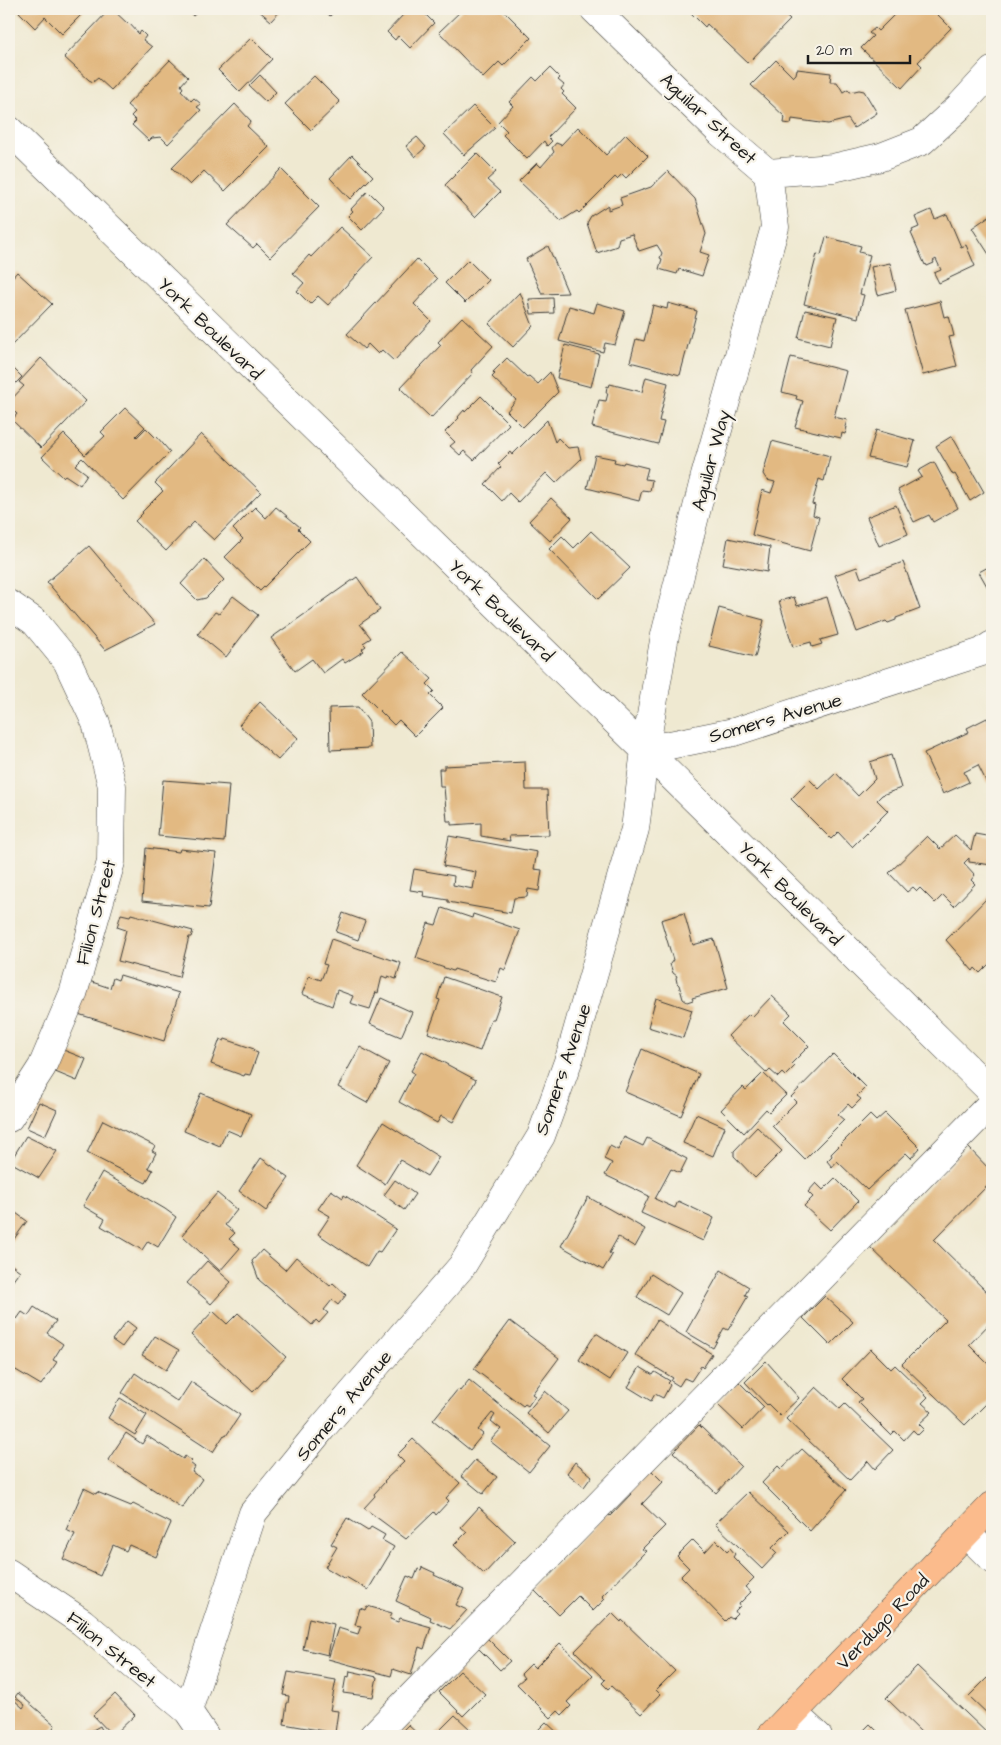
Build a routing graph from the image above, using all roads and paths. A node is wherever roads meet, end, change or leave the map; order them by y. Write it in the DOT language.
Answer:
graph roads {
  1 [pos="594,9"];
  2 [pos="992,71"];
  3 [pos="9,130"];
  4 [pos="768,173"];
  5 [pos="9,604"];
  6 [pos="992,645"];
  7 [pos="646,750"];
  8 [pos="992,1092"];
  9 [pos="992,1103"];
  10 [pos="9,1118"];
  11 [pos="992,1506"];
  12 [pos="966,1533"];
  13 [pos="992,1559"];
  14 [pos="9,1573"];
  15 [pos="188,1711"];
  16 [pos="793,1713"];
  17 [pos="205,1736"];
  18 [pos="373,1736"];
  19 [pos="771,1736"];
  20 [pos="818,1736"];
  1 -- 4 [label="street, Aguilar Street"];
  2 -- 4 [label="street, Aguilar Street"];
  3 -- 7 [label="street, York Boulevard"];
  4 -- 7 [label="street, Aguilar Way"];
  5 -- 10 [label="street, Filion Street"];
  6 -- 7 [label="street, Somers Avenue"];
  7 -- 8 [label="street, York Boulevard"];
  7 -- 15 [label="street, Somers Avenue"];
  9 -- 18 [label="street"];
  11 -- 12 [label="main road, Verdugo Road"];
  12 -- 13 [label="street"];
  12 -- 16 [label="main road, Verdugo Road"];
  14 -- 15 [label="street, Filion Street"];
  15 -- 17 [label="street, Filion Street"];
  16 -- 19 [label="main road, Verdugo Road"];
  16 -- 20 [label="street"];
}
